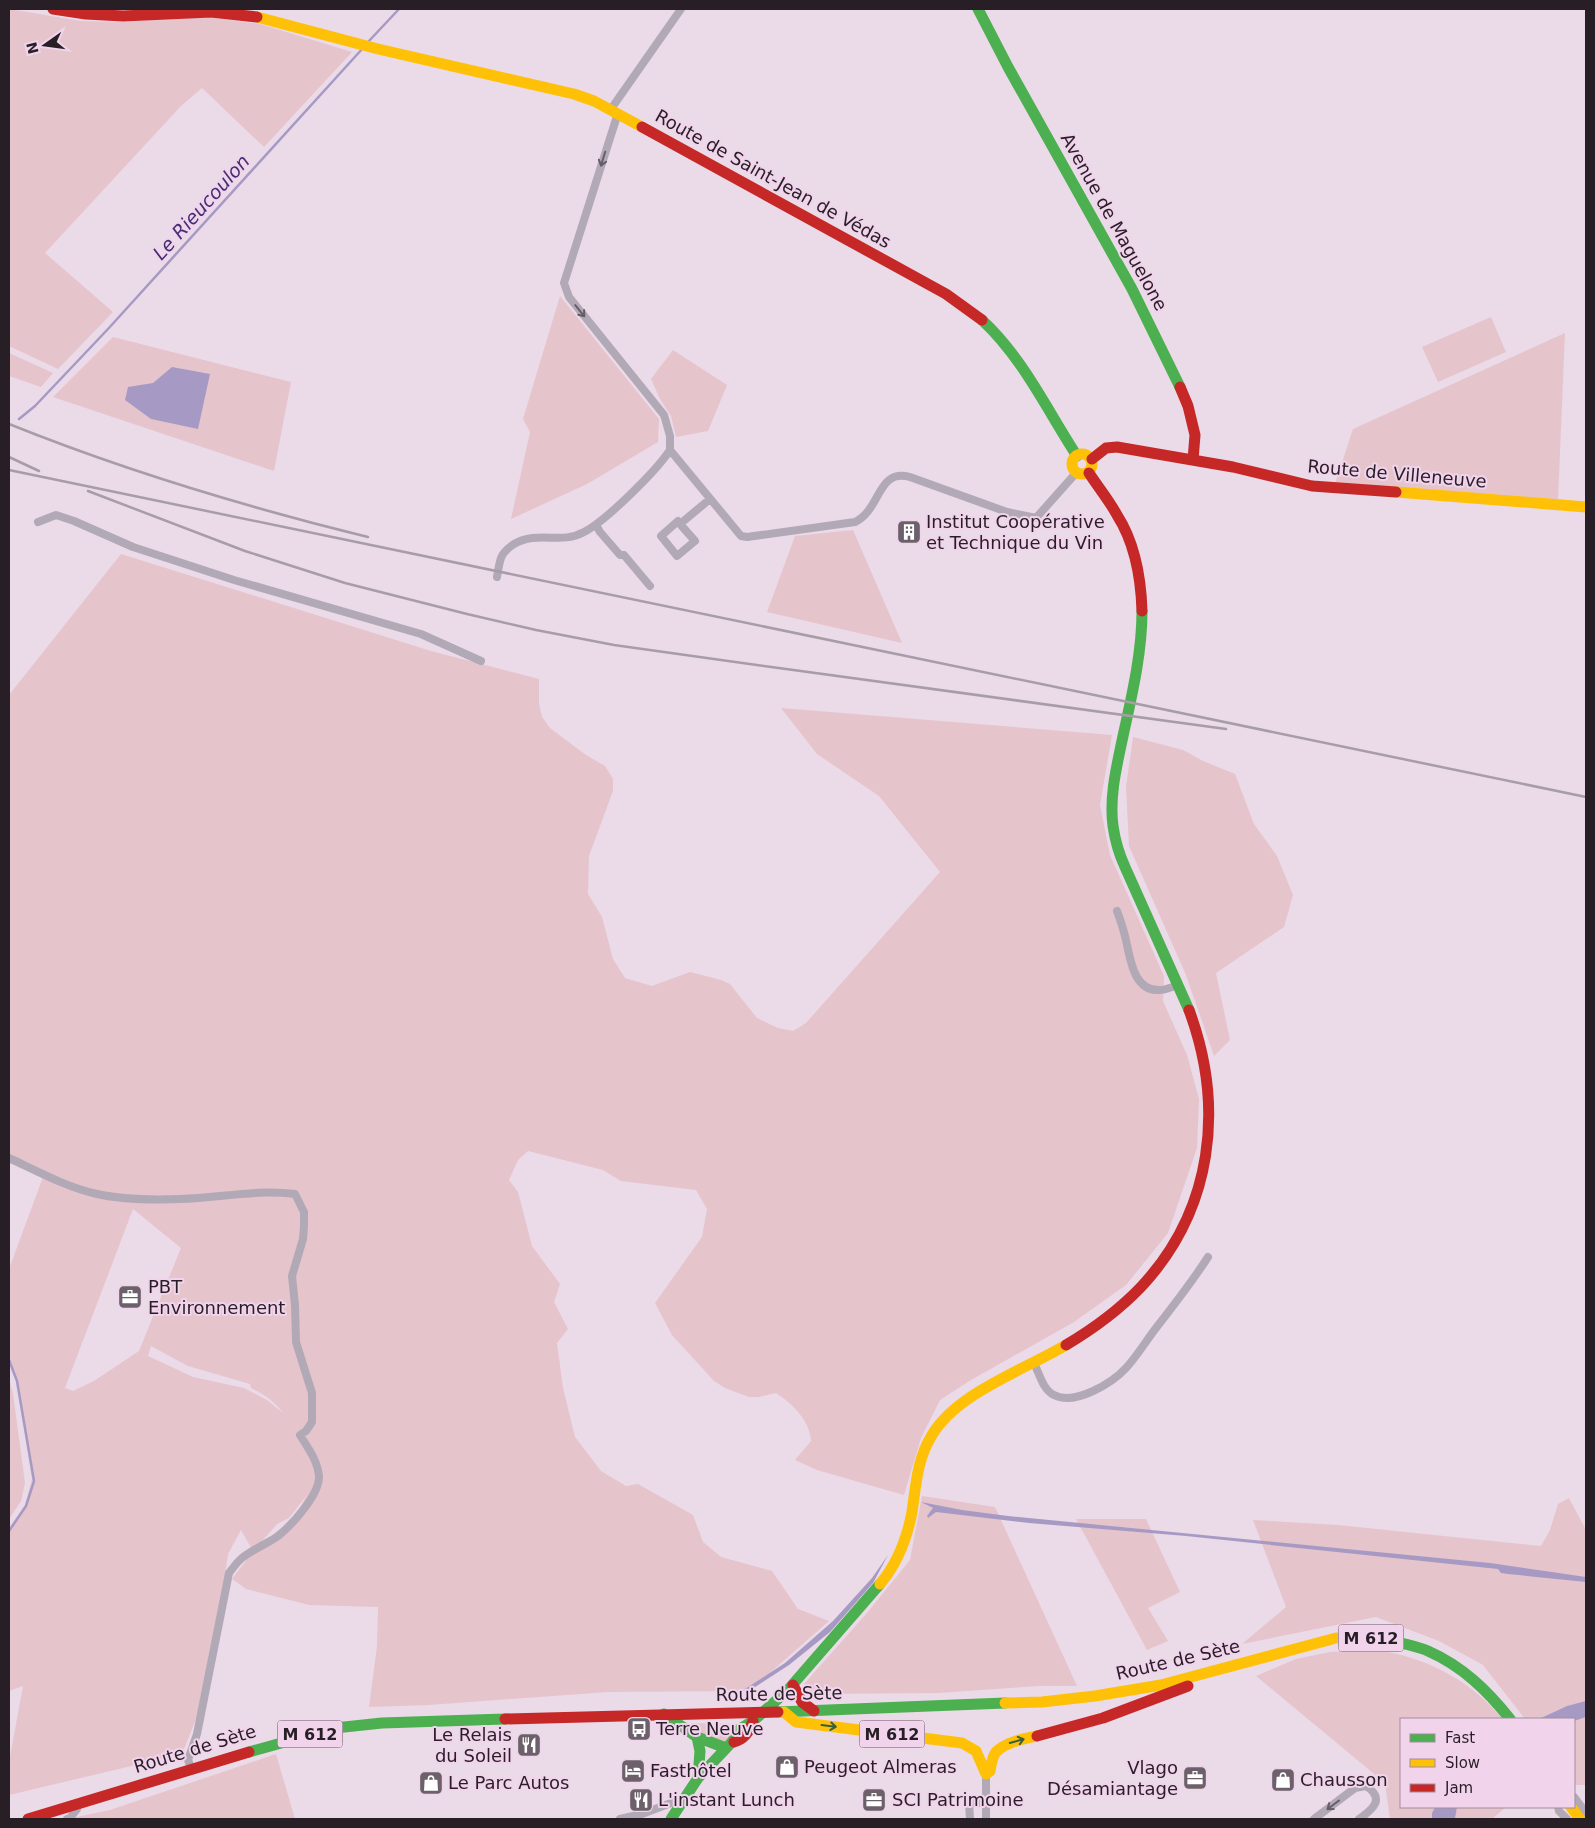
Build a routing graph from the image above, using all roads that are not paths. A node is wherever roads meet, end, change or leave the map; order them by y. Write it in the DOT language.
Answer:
graph roads {
  1 [pos="53,9"];
  2 [pos="681,9"];
  3 [pos="978,9"];
  4 [pos="614,111"];
  5 [pos="670,450"];
  6 [pos="1076,456"];
  7 [pos="1092,459"];
  8 [pos="1194,460"];
  9 [pos="1076,473"];
  10 [pos="1089,473"];
  11 [pos="710,499"];
  12 [pos="1586,507"];
  13 [pos="38,522"];
  14 [pos="680,524"];
  15 [pos="596,525"];
  16 [pos="497,577"];
  17 [pos="650,586"];
  18 [pos="481,661"];
  19 [pos="1117,910"];
  20 [pos="1178,985"];
  21 [pos="9,1158"];
  22 [pos="1208,1257"];
  23 [pos="1034,1363"];
  24 [pos="1208,1673"];
  25 [pos="793,1685"];
  26 [pos="784,1712"];
  27 [pos="814,1712"];
  28 [pos="664,1714"];
  29 [pos="757,1717"];
  30 [pos="1509,1718"];
  31 [pos="697,1737"];
  32 [pos="729,1745"];
  33 [pos="191,1768"];
  34 [pos="986,1774"];
  35 [pos="698,1778"];
  36 [pos="684,1798"];
  37 [pos="1575,1798"];
  38 [pos="986,1803"];
  39 [pos="77,1804"];
  40 [pos="1558,1808"];
  41 [pos="1572,1808"];
  42 [pos="1586,1813"];
  43 [pos="28,1819"];
  44 [pos="67,1819"];
  45 [pos="620,1819"];
  46 [pos="671,1819"];
  47 [pos="970,1819"];
  48 [pos="986,1819"];
  49 [pos="1314,1819"];
  50 [pos="1359,1819"];
  51 [pos="1566,1819"];
  52 [pos="1580,1819"];
  1 -- 4 [label="street, Route de Saint-Jean de Védas"];
  2 -- 4 [label="street"];
  3 -- 8 [label="street, Avenue de Maguelone"];
  4 -- 5 [label="street, one-way"];
  4 -- 6 [label="street, Route de Saint-Jean de Védas"];
  5 -- 11 [label="street"];
  5 -- 15 [label="street"];
  6 -- 7 [label="street"];
  6 -- 9 [label="street"];
  7 -- 8 [label="street, Route de Villeneuve"];
  7 -- 10 [label="street"];
  8 -- 12 [label="street, Route de Villeneuve"];
  9 -- 10 [label="street"];
  9 -- 11 [label="street"];
  10 -- 20 [label="street"];
  11 -- 14 [label="street"];
  13 -- 18 [label="street"];
  14 -- 14 [label="street"];
  15 -- 16 [label="street"];
  15 -- 17 [label="street"];
  19 -- 20 [label="street"];
  20 -- 23 [label="street"];
  21 -- 33 [label="street"];
  22 -- 23 [label="street"];
  23 -- 25 [label="street"];
  24 -- 27 [label="street, Route de Sète / M 612"];
  24 -- 30 [label="street, Route de Sète / M 612"];
  34 -- 24 [label="street, M 612, one-way"];
  25 -- 27 [label="street"];
  25 -- 29 [label="street"];
  26 -- 27 [label="street, Route de Sète / M 612"];
  26 -- 29 [label="street, Route de Sète / M 612"];
  26 -- 34 [label="street, M 612, one-way"];
  28 -- 29 [label="street, Route de Sète / M 612"];
  28 -- 31 [label="street"];
  28 -- 33 [label="street, Route de Sète / M 612"];
  29 -- 32 [label="street"];
  31 -- 32 [label="street"];
  31 -- 35 [label="street"];
  32 -- 35 [label="street"];
  33 -- 39 [label="street, Route de Sète / M 612"];
  34 -- 38 [label="street"];
  35 -- 36 [label="street"];
  36 -- 45 [label="street"];
  36 -- 46 [label="street"];
  37 -- 42 [label="street"];
  38 -- 47 [label="street"];
  38 -- 48 [label="street"];
  39 -- 43 [label="street, Route de Sète / M 612"];
  39 -- 44 [label="street"];
  40 -- 51 [label="street"];
  41 -- 52 [label="street"];
  50 -- 49 [label="street, one-way"];
}
